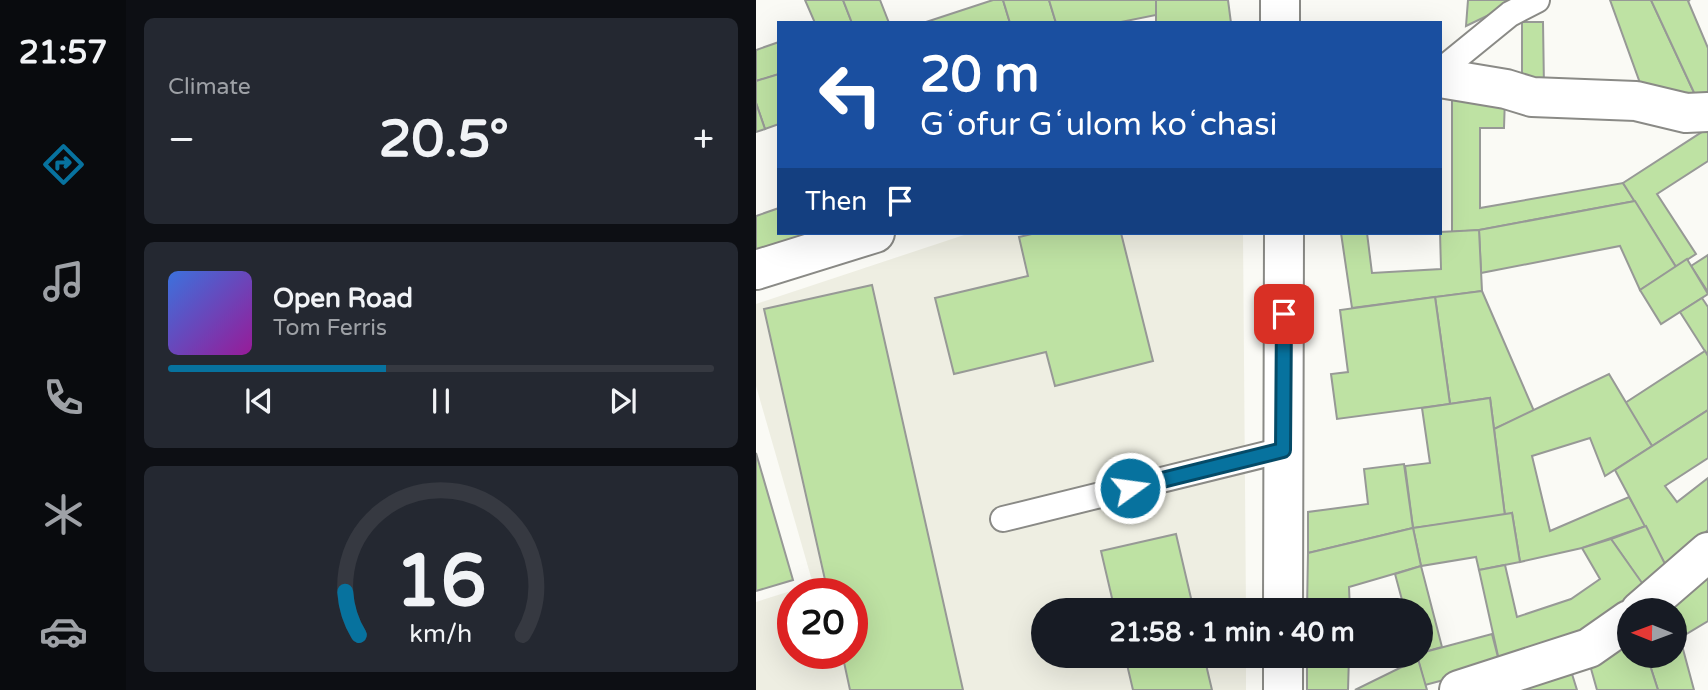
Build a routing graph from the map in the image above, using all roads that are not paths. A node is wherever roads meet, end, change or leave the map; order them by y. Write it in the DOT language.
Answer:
graph roads {
  1 [pos="1280,0"];
  2 [pos="1537,0"];
  3 [pos="1280,21"];
  4 [pos="1442,69"];
  5 [pos="1442,78"];
  6 [pos="1708,112"];
  7 [pos="869,235"];
  8 [pos="1284,235"];
  9 [pos="756,270"];
  10 [pos="1283,450"];
  11 [pos="1003,519"];
  12 [pos="1708,552"];
  13 [pos="1283,598"];
  14 [pos="1655,598"];
  15 [pos="1617,628"];
  16 [pos="1283,668"];
  17 [pos="1283,690"];
  18 [pos="1460,690"];
  1 -- 3 [label="street"];
  2 -- 4 [label="lane"];
  5 -- 6 [label="street"];
  7 -- 9 [label="street"];
  8 -- 10 [label="street"];
  10 -- 11 [label="lane"];
  10 -- 13 [label="street"];
  12 -- 14 [label="street"];
  15 -- 18 [label="street"];
  16 -- 17 [label="street"];
}
